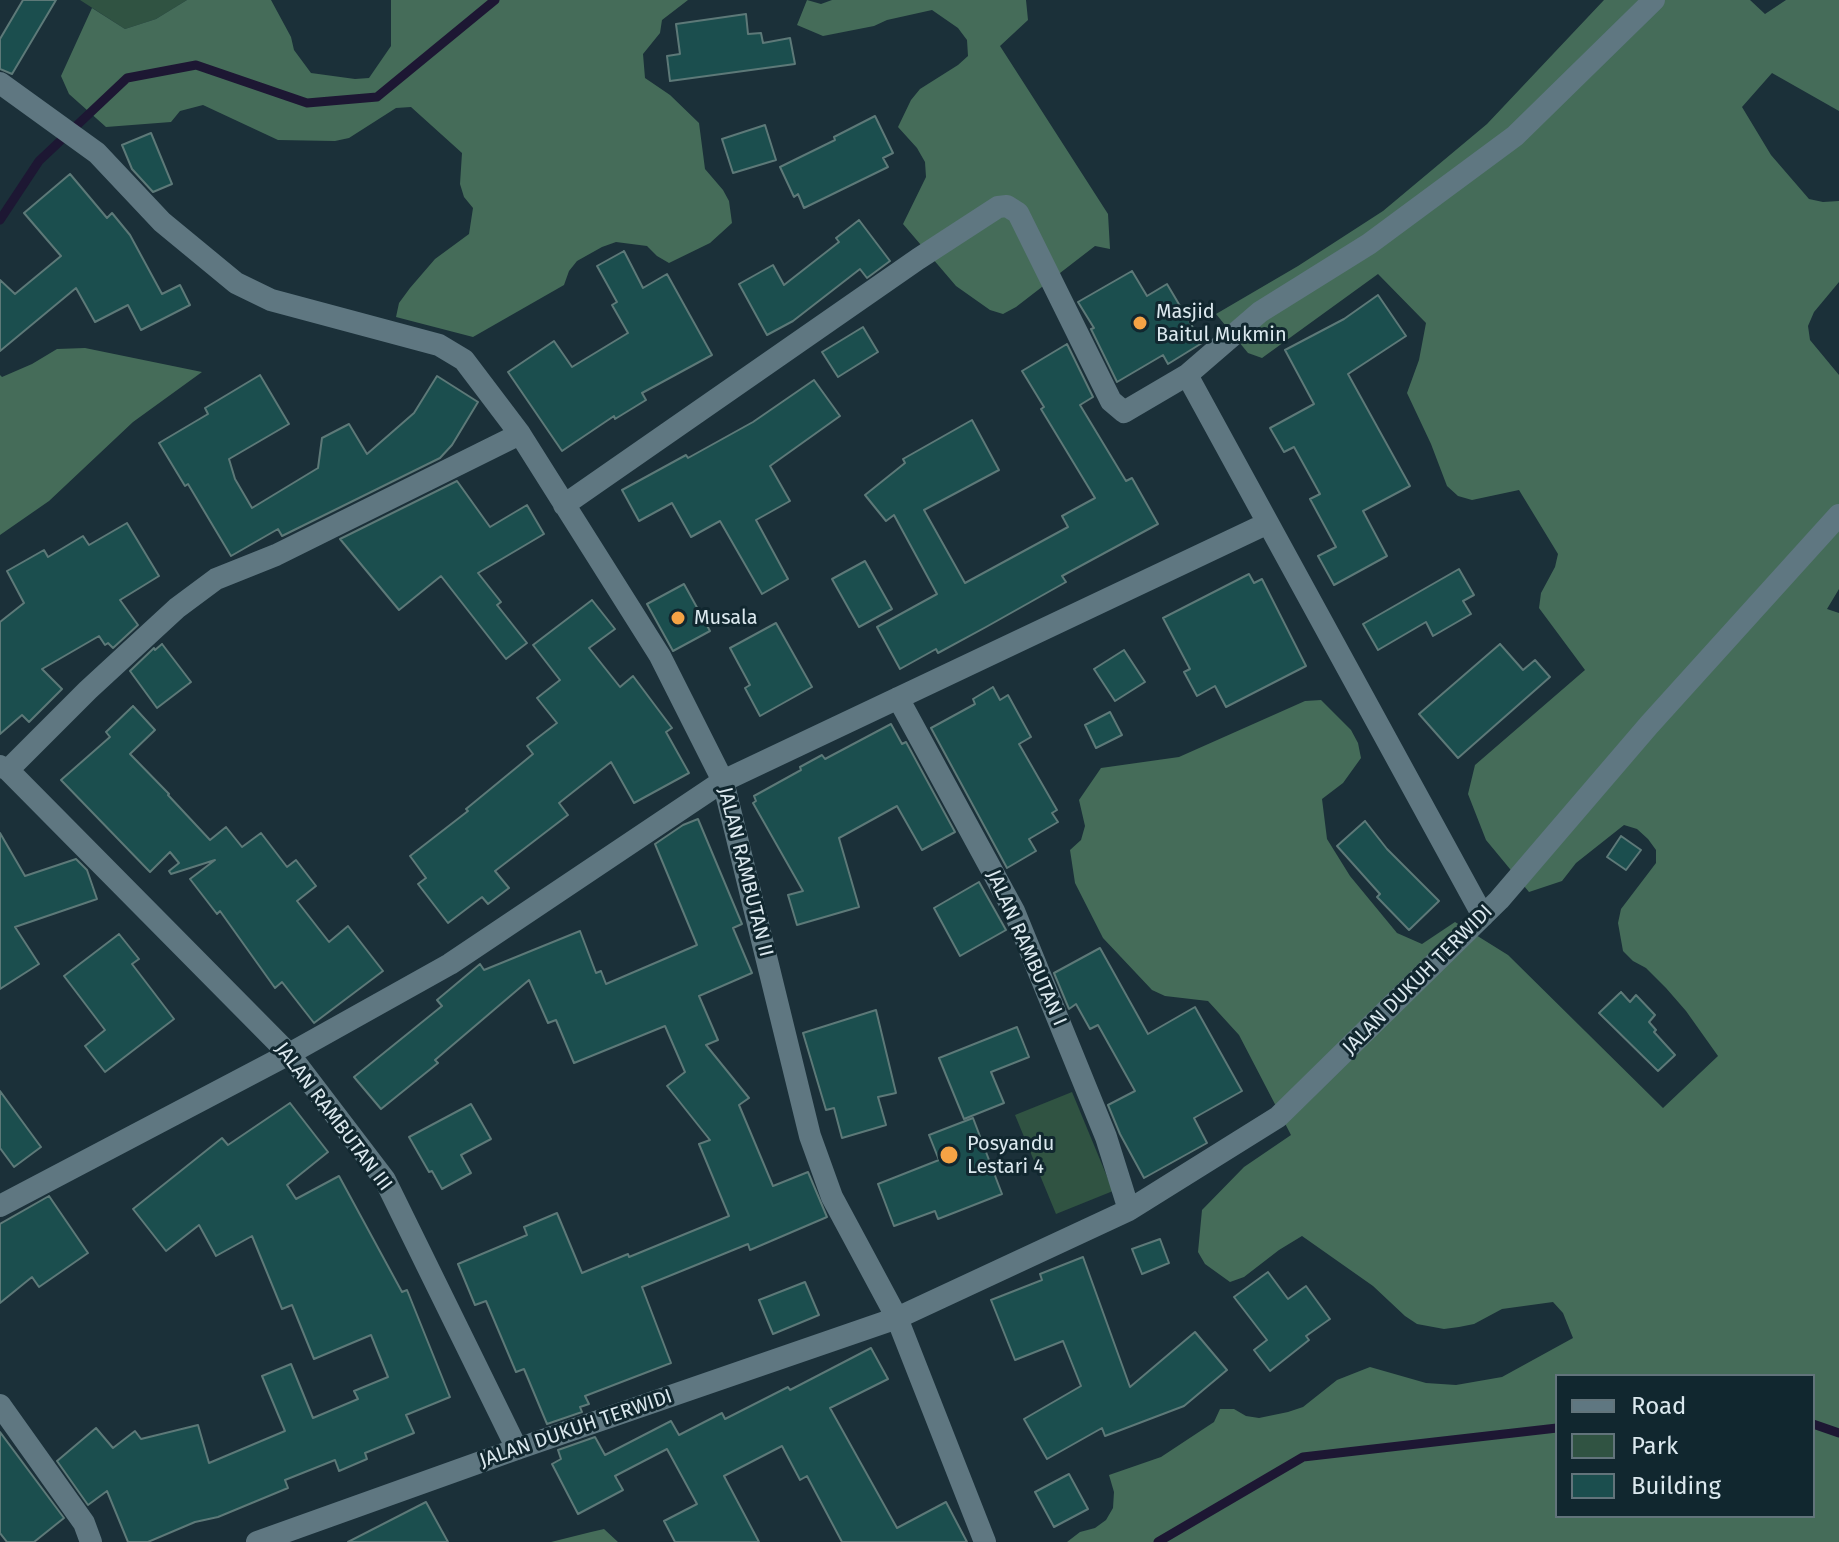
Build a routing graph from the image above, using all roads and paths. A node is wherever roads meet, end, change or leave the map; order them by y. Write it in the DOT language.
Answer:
graph roads {
  1 [pos="1654,0"];
  2 [pos="0,83"];
  3 [pos="1187,375"];
  4 [pos="520,434"];
  5 [pos="564,505"];
  6 [pos="1839,515"];
  7 [pos="1268,523"];
  8 [pos="898,698"];
  9 [pos="4,768"];
  10 [pos="723,781"];
  11 [pos="1483,916"];
  12 [pos="289,1054"];
  13 [pos="0,1206"];
  14 [pos="1129,1210"];
  15 [pos="897,1318"];
  16 [pos="0,1405"];
  17 [pos="517,1449"];
  18 [pos="91,1542"];
  19 [pos="257,1542"];
  20 [pos="985,1542"];
  1 -- 3 [label="street"];
  2 -- 4 [label="street, JALAN RAMBUTAN II"];
  3 -- 5 [label="street"];
  3 -- 7 [label="street"];
  4 -- 5 [label="street, JALAN RAMBUTAN II"];
  4 -- 9 [label="street"];
  5 -- 10 [label="street, JALAN RAMBUTAN II"];
  6 -- 11 [label="street, JALAN DUKUH TERWIDI"];
  7 -- 8 [label="street"];
  7 -- 11 [label="street"];
  8 -- 10 [label="street"];
  8 -- 14 [label="street, JALAN RAMBUTAN I"];
  9 -- 12 [label="street, JALAN RAMBUTAN III"];
  10 -- 12 [label="street"];
  10 -- 15 [label="street, JALAN RAMBUTAN II"];
  11 -- 14 [label="street, JALAN DUKUH TERWIDI"];
  12 -- 13 [label="street"];
  12 -- 17 [label="street, JALAN RAMBUTAN III"];
  14 -- 15 [label="street, JALAN DUKUH TERWIDI"];
  15 -- 17 [label="street, JALAN DUKUH TERWIDI"];
  15 -- 20 [label="street"];
  16 -- 18 [label="street"];
  17 -- 19 [label="street, JALAN DUKUH TERWIDI"];
}
